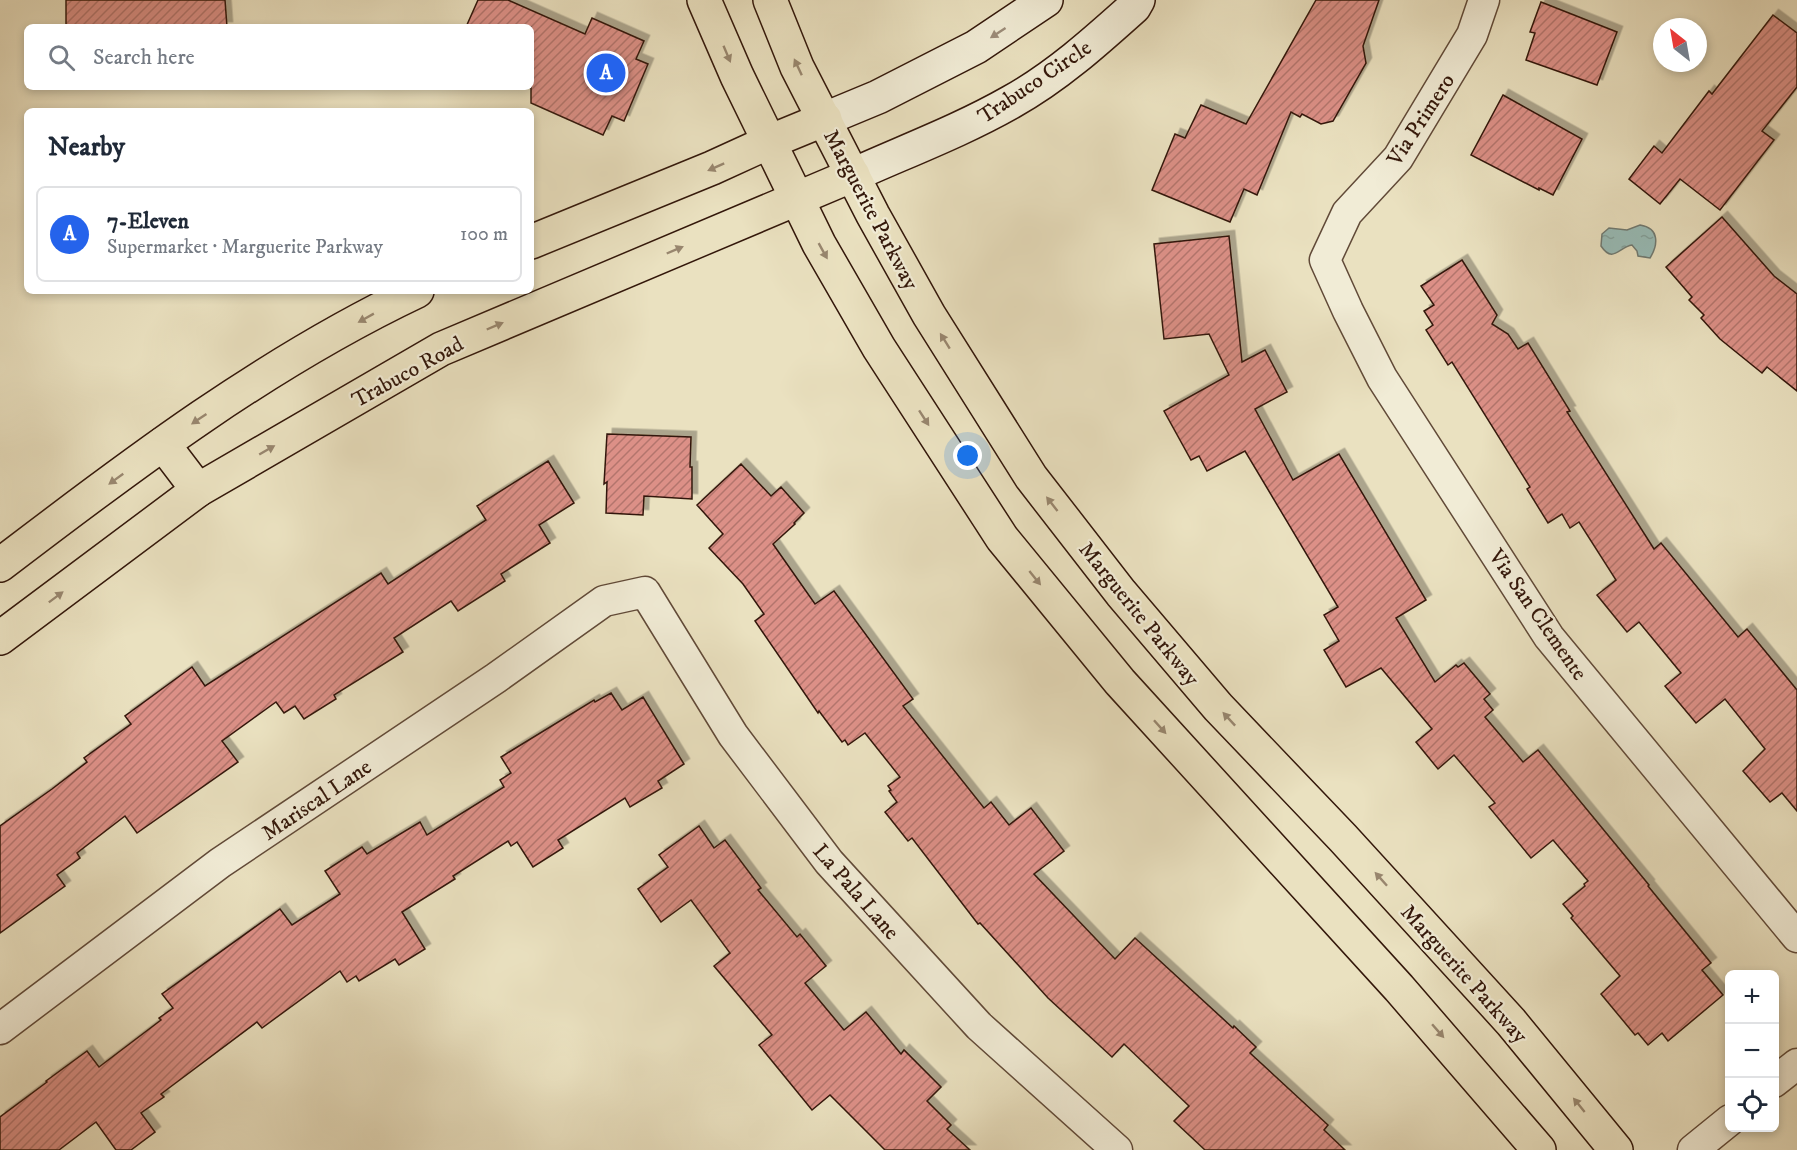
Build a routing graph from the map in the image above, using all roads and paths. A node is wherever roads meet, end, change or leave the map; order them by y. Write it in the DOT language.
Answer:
graph roads {
  1 [pos="705,0"];
  2 [pos="770,0"];
  3 [pos="1046,0"];
  4 [pos="1138,0"];
  5 [pos="1484,0"];
  6 [pos="825,119"];
  7 [pos="769,142"];
  8 [pos="853,175"];
  9 [pos="796,199"];
  10 [pos="534,241"];
  11 [pos="1325,260"];
  12 [pos="411,294"];
  13 [pos="163,444"];
  14 [pos="198,490"];
  15 [pos="0,565"];
  16 [pos="645,592"];
  17 [pos="0,638"];
  18 [pos="1797,937"];
  19 [pos="0,1029"];
  20 [pos="1797,1064"];
  21 [pos="1779,1078"];
  22 [pos="1725,1124"];
  23 [pos="1117,1150"];
  24 [pos="1539,1150"];
  25 [pos="1616,1150"];
  26 [pos="1693,1150"];
  1 -- 7 [label="main road, one-way"];
  6 -- 2 [label="main road, Marguerite Parkway, one-way"];
  3 -- 6 [label="street, one-way"];
  4 -- 8 [label="street, Trabuco Circle"];
  5 -- 11 [label="street, Via Primero"];
  6 -- 7 [label="main road"];
  6 -- 8 [label="main road, Marguerite Parkway"];
  7 -- 9 [label="main road"];
  7 -- 10 [label="main road, one-way"];
  8 -- 9 [label="main road, Trabuco Road"];
  25 -- 8 [label="main road, Marguerite Parkway, one-way"];
  14 -- 9 [label="main road, Trabuco Road, one-way"];
  9 -- 24 [label="main road, one-way"];
  11 -- 18 [label="street, Via San Clemente"];
  12 -- 13 [label="main road, one-way"];
  13 -- 14 [label="main road"];
  13 -- 15 [label="main road, one-way"];
  17 -- 14 [label="main road, Trabuco Road, one-way"];
  16 -- 19 [label="street, Mariscal Lane"];
  16 -- 23 [label="street, La Pala Lane"];
  20 -- 21 [label="street"];
  22 -- 26 [label="street"];
}
